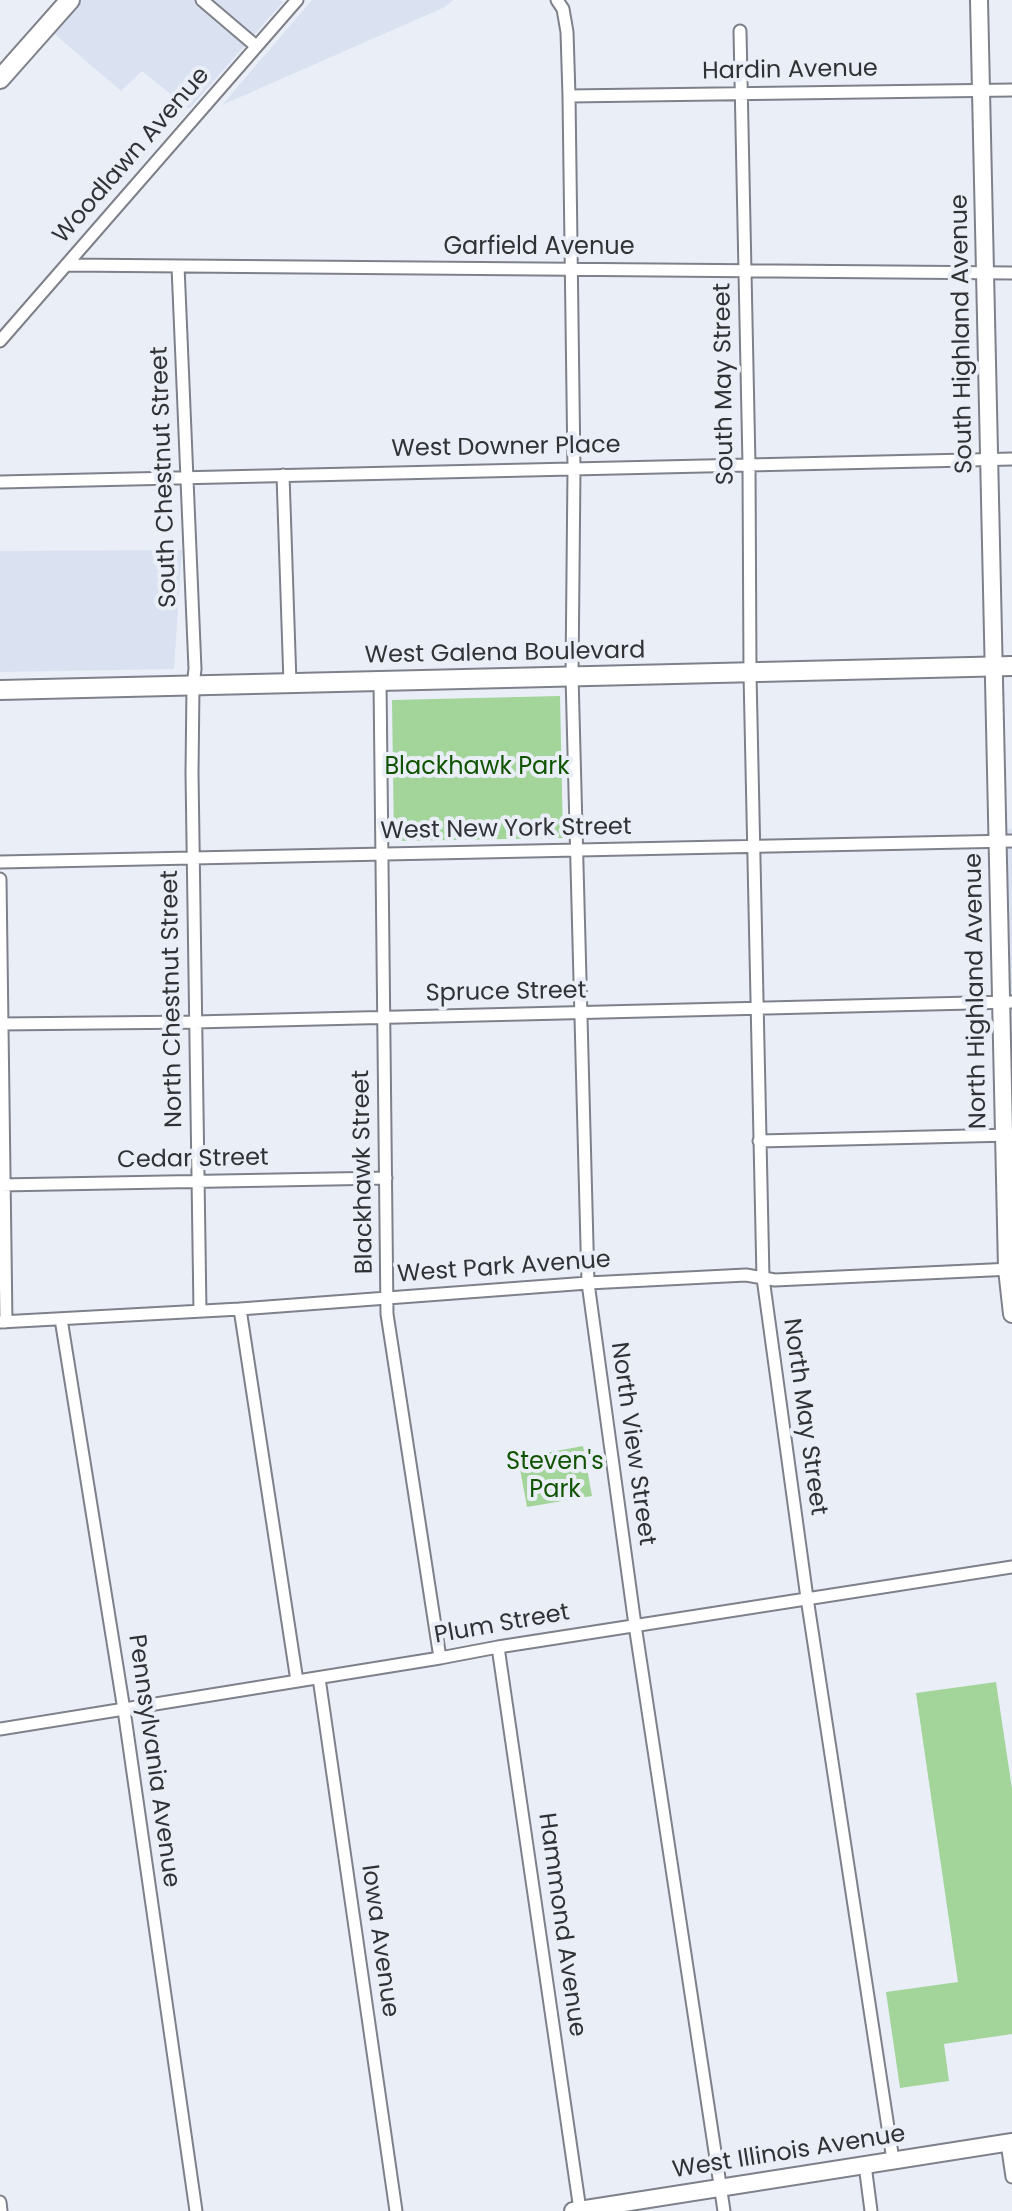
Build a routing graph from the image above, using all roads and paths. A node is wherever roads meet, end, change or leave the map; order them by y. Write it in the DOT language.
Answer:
graph roads {
  1 [pos="70,0"];
  2 [pos="202,0"];
  3 [pos="297,0"];
  4 [pos="557,0"];
  5 [pos="979,0"];
  6 [pos="740,31"];
  7 [pos="256,46"];
  8 [pos="0,79"];
  9 [pos="981,90"];
  10 [pos="1012,90"];
  11 [pos="742,94"];
  12 [pos="569,96"];
  13 [pos="66,265"];
  14 [pos="178,266"];
  15 [pos="570,270"];
  16 [pos="745,270"];
  17 [pos="985,273"];
  18 [pos="1012,273"];
  19 [pos="0,341"];
  20 [pos="1012,459"];
  21 [pos="990,460"];
  22 [pos="749,465"];
  23 [pos="574,469"];
  24 [pos="283,475"];
  25 [pos="187,477"];
  26 [pos="0,482"];
  27 [pos="1003,667"];
  28 [pos="750,674"];
  29 [pos="572,676"];
  30 [pos="380,681"];
  31 [pos="290,683"];
  32 [pos="193,686"];
  33 [pos="0,690"];
  34 [pos="1005,841"];
  35 [pos="754,846"];
  36 [pos="576,851"];
  37 [pos="381,855"];
  38 [pos="194,859"];
  39 [pos="0,862"];
  40 [pos="0,879"];
  41 [pos="1006,1002"];
  42 [pos="757,1007"];
  43 [pos="580,1013"];
  44 [pos="385,1017"];
  45 [pos="195,1022"];
  46 [pos="1,1024"];
  47 [pos="1008,1135"];
  48 [pos="759,1141"];
  49 [pos="386,1178"];
  50 [pos="198,1182"];
  51 [pos="2,1185"];
  52 [pos="1009,1269"];
  53 [pos="763,1278"];
  54 [pos="588,1283"];
  55 [pos="388,1298"];
  56 [pos="240,1309"];
  57 [pos="200,1311"];
  58 [pos="1012,1314"];
  59 [pos="61,1319"];
  60 [pos="3,1322"];
  61 [pos="1012,1567"];
  62 [pos="807,1598"];
  63 [pos="635,1625"];
  64 [pos="498,1647"];
  65 [pos="440,1658"];
  66 [pos="319,1678"];
  67 [pos="297,1681"];
  68 [pos="124,1710"];
  69 [pos="0,1729"];
  70 [pos="1009,2142"];
  71 [pos="893,2160"];
  72 [pos="865,2165"];
  73 [pos="1012,2177"];
  74 [pos="720,2189"];
  75 [pos="0,2202"];
  76 [pos="577,2210"];
  77 [pos="1,2211"];
  78 [pos="196,2211"];
  79 [pos="396,2211"];
  80 [pos="724,2211"];
  81 [pos="871,2211"];
  1 -- 8 [label="main road"];
  2 -- 7 [label="street"];
  3 -- 7 [label="street, Woodlawn Avenue"];
  4 -- 12 [label="street, North View Street"];
  5 -- 9 [label="street, South Highland Avenue"];
  6 -- 11 [label="street, South May Street"];
  7 -- 13 [label="street, Woodlawn Avenue"];
  9 -- 10 [label="street, Hardin Avenue"];
  9 -- 11 [label="street, Hardin Avenue"];
  9 -- 17 [label="street, South Highland Avenue"];
  11 -- 12 [label="street, Hardin Avenue"];
  11 -- 16 [label="street, South May Street"];
  12 -- 15 [label="street, North View Street"];
  13 -- 14 [label="street, Garfield Avenue"];
  13 -- 19 [label="street, Woodlawn Avenue"];
  14 -- 15 [label="street, Garfield Avenue"];
  14 -- 25 [label="street, South Chestnut Street"];
  15 -- 16 [label="street, Garfield Avenue"];
  15 -- 23 [label="street, North View Street"];
  16 -- 17 [label="street, Garfield Avenue"];
  16 -- 22 [label="street, South May Street"];
  17 -- 18 [label="street, Garfield Avenue"];
  17 -- 21 [label="street, South Highland Avenue"];
  20 -- 21 [label="street, West Downer Place"];
  21 -- 22 [label="street, West Downer Place"];
  21 -- 27 [label="street, South Highland Avenue"];
  22 -- 23 [label="street, West Downer Place"];
  22 -- 28 [label="street, South May Street"];
  23 -- 24 [label="street, West Downer Place"];
  23 -- 29 [label="street, North View Street"];
  24 -- 25 [label="street, West Downer Place"];
  24 -- 31 [label="street"];
  25 -- 26 [label="street, West Downer Place"];
  25 -- 32 [label="street, South Chestnut Street"];
  27 -- 28 [label="main road, West Galena Boulevard"];
  27 -- 34 [label="street, North Highland Avenue"];
  28 -- 29 [label="main road, West Galena Boulevard"];
  28 -- 35 [label="street, North May Street"];
  29 -- 30 [label="main road, West Galena Boulevard"];
  29 -- 36 [label="street, North View Street"];
  30 -- 31 [label="main road, West Galena Boulevard"];
  30 -- 37 [label="street, Blackhawk Street"];
  31 -- 32 [label="main road, West Galena Boulevard"];
  32 -- 33 [label="main road, West Galena Boulevard"];
  32 -- 38 [label="street, North Chestnut Street"];
  34 -- 35 [label="street, West New York Street"];
  34 -- 41 [label="street, North Highland Avenue"];
  35 -- 36 [label="street, West New York Street"];
  35 -- 42 [label="street, North May Street"];
  36 -- 37 [label="street, West New York Street"];
  36 -- 43 [label="street, North View Street"];
  37 -- 38 [label="street, West New York Street"];
  37 -- 44 [label="street, Blackhawk Street"];
  38 -- 39 [label="street, West New York Street"];
  38 -- 45 [label="street, North Chestnut Street"];
  40 -- 46 [label="street"];
  41 -- 42 [label="street, Spruce Street"];
  41 -- 47 [label="street, North Highland Avenue"];
  42 -- 43 [label="street, Spruce Street"];
  42 -- 48 [label="street, North May Street"];
  43 -- 44 [label="street, Spruce Street"];
  43 -- 54 [label="street, North View Street"];
  44 -- 45 [label="street, Spruce Street"];
  44 -- 49 [label="street, Blackhawk Street"];
  45 -- 46 [label="street, Spruce Street"];
  45 -- 50 [label="street, North Chestnut Street"];
  46 -- 51 [label="street"];
  47 -- 48 [label="street"];
  47 -- 52 [label="street, North Highland Avenue"];
  48 -- 53 [label="street, North May Street"];
  49 -- 50 [label="street, Cedar Street"];
  49 -- 55 [label="street, Blackhawk Street"];
  50 -- 51 [label="street, Cedar Street"];
  50 -- 57 [label="street, North Chestnut Street"];
  51 -- 60 [label="street"];
  52 -- 53 [label="street, West Park Avenue"];
  52 -- 58 [label="street, North Highland Avenue"];
  53 -- 54 [label="street, West Park Avenue"];
  53 -- 62 [label="street, North May Street"];
  54 -- 55 [label="street, West Park Avenue"];
  54 -- 63 [label="street, North View Street"];
  55 -- 56 [label="street, West Park Avenue"];
  55 -- 65 [label="street, Blackhawk Street"];
  56 -- 57 [label="street, West Park Avenue"];
  56 -- 67 [label="street"];
  57 -- 59 [label="street, West Park Avenue"];
  59 -- 60 [label="street, West Park Avenue"];
  59 -- 68 [label="street, Pennsylvania Avenue"];
  61 -- 62 [label="street, Plum Street"];
  62 -- 63 [label="street, Plum Street"];
  62 -- 71 [label="street, North May Street"];
  63 -- 64 [label="street, Plum Street"];
  63 -- 74 [label="street, North View Street"];
  64 -- 65 [label="street, Plum Street"];
  64 -- 76 [label="street, Hammond Avenue"];
  65 -- 66 [label="street, Plum Street"];
  66 -- 67 [label="street, Plum Street"];
  66 -- 79 [label="street, Iowa Avenue"];
  67 -- 68 [label="street, Plum Street"];
  68 -- 69 [label="street, Plum Street"];
  68 -- 78 [label="street, Pennsylvania Avenue"];
  70 -- 71 [label="street, West Illinois Avenue"];
  70 -- 73 [label="street"];
  71 -- 72 [label="street, West Illinois Avenue"];
  72 -- 74 [label="street, West Illinois Avenue"];
  72 -- 81 [label="street"];
  74 -- 76 [label="street, West Illinois Avenue"];
  74 -- 80 [label="street, North View Street"];
  75 -- 77 [label="street"];
}
